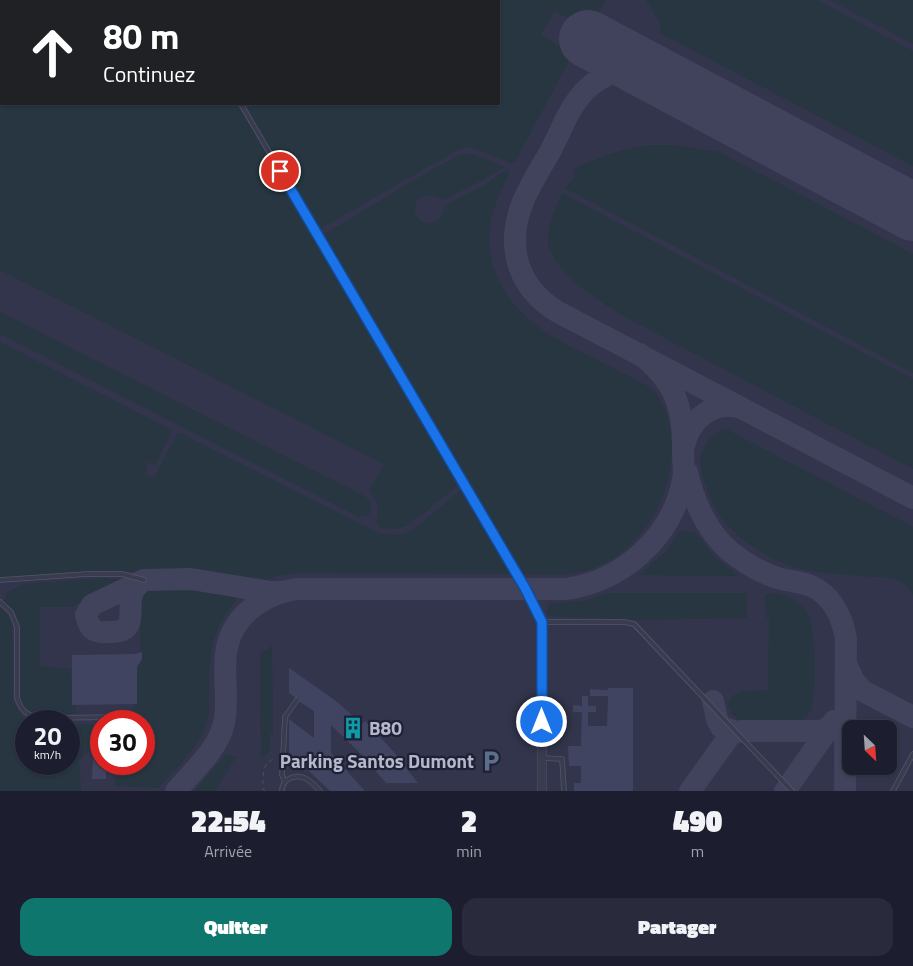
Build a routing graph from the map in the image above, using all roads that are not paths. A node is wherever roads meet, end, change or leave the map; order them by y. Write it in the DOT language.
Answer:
graph roads {
  1 [pos="242,105"];
  2 [pos="0,580"];
  3 [pos="144,580"];
  4 [pos="0,602"];
  5 [pos="542,622"];
  6 [pos="297,700"];
  7 [pos="90,717"];
  8 [pos="913,754"];
  9 [pos="542,758"];
  10 [pos="285,782"];
  11 [pos="282,791"];
  12 [pos="320,791"];
  13 [pos="542,791"];
  14 [pos="564,791"];
  15 [pos="792,791"];
  16 [pos="893,791"];
  1 -- 5 [label="lane"];
  2 -- 3 [label="lane"];
  4 -- 7 [label="lane"];
  5 -- 9 [label="street"];
  5 -- 15 [label="lane"];
  6 -- 10 [label="lane"];
  8 -- 16 [label="lane"];
  9 -- 13 [label="street"];
  9 -- 14 [label="lane"];
  10 -- 11 [label="lane"];
  10 -- 12 [label="lane"];
}
